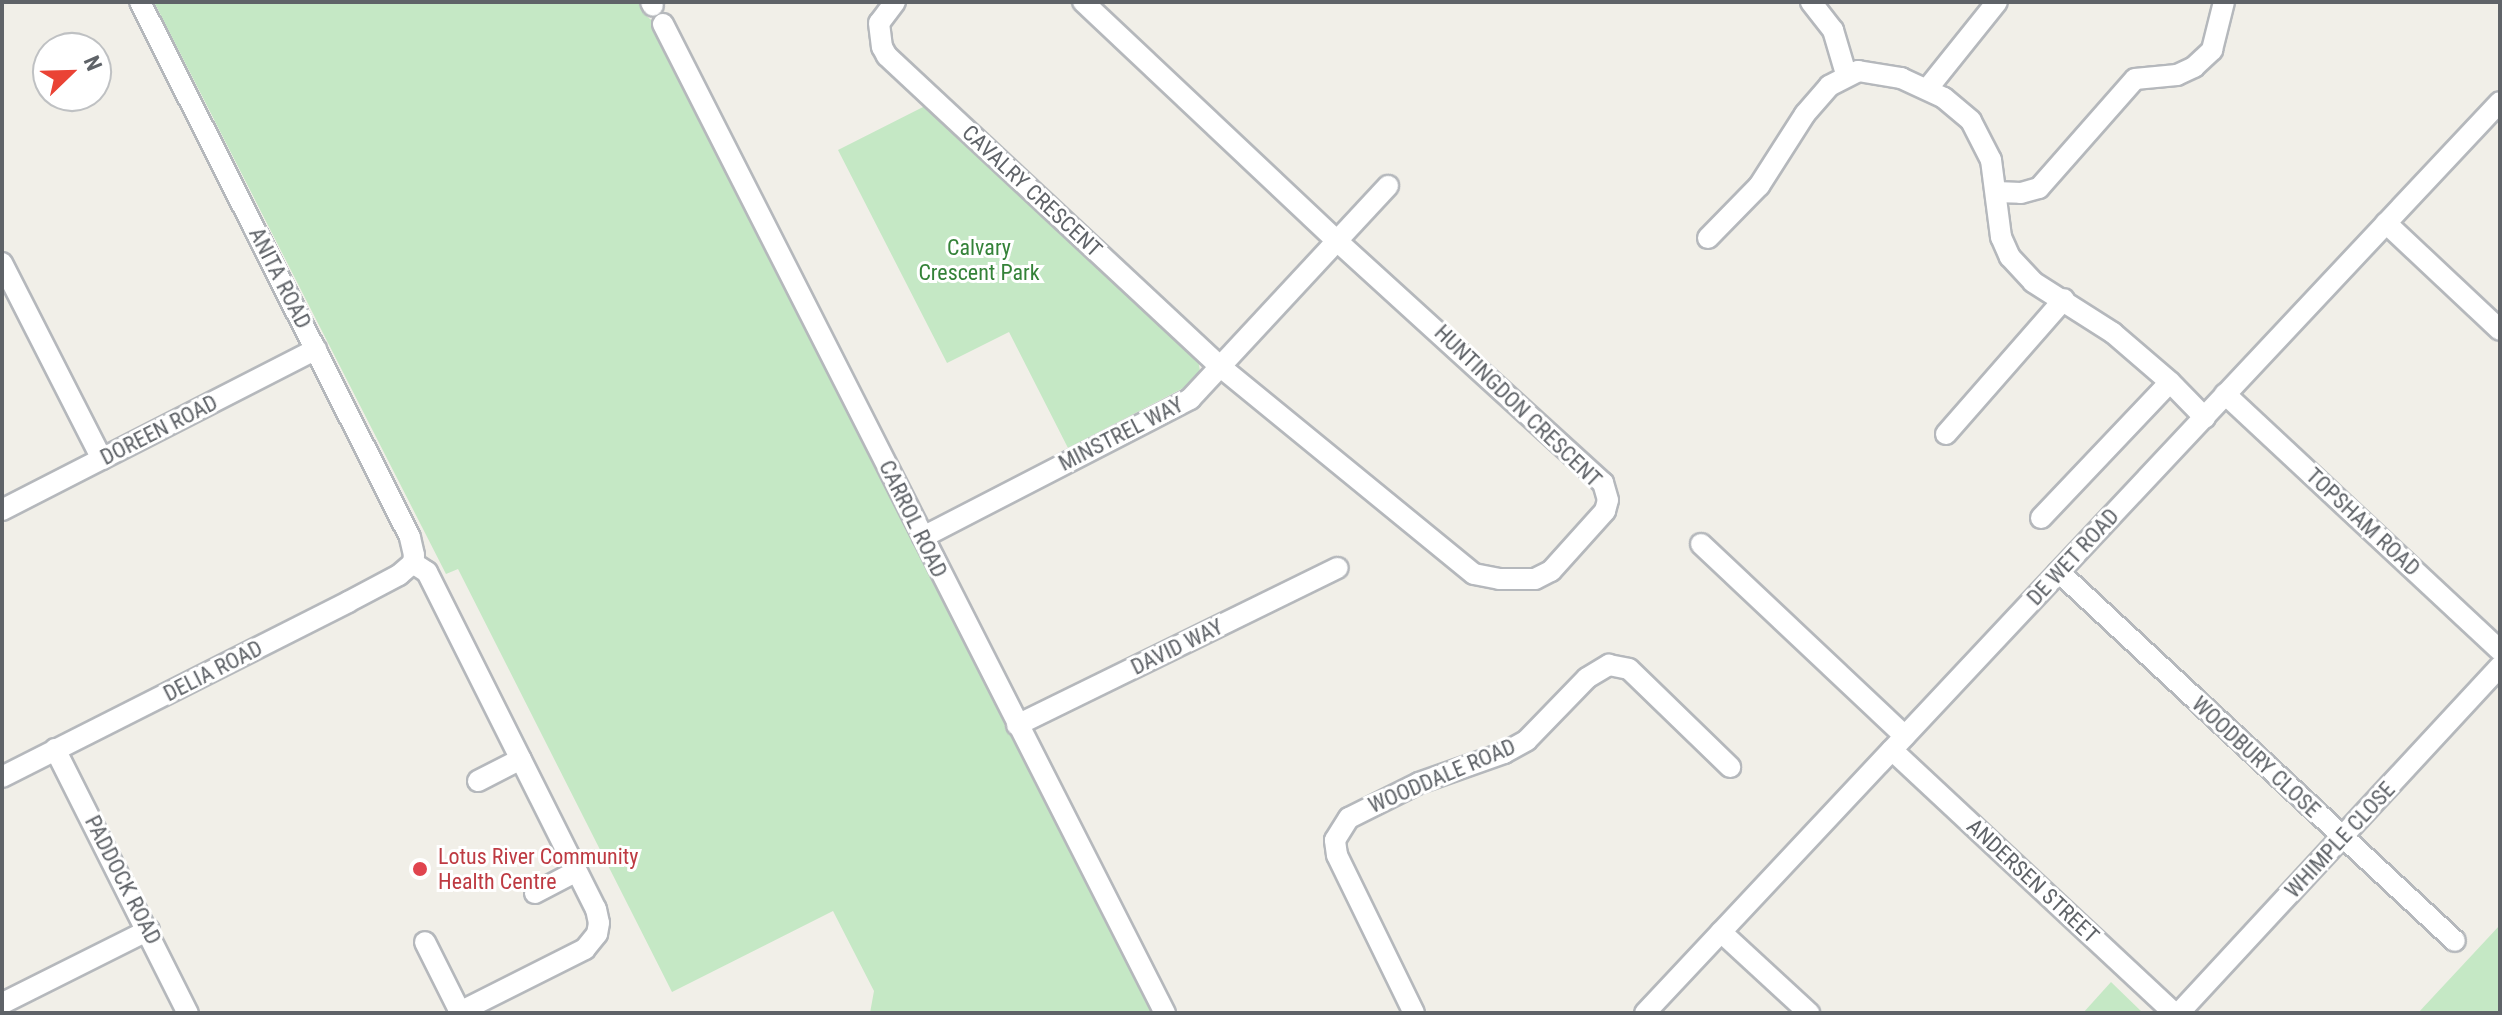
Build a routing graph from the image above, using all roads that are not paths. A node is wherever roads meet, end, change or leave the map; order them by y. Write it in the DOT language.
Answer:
graph roads {
  1 [pos="140,2"];
  2 [pos="895,2"];
  3 [pos="1083,2"];
  4 [pos="1811,2"];
  5 [pos="1997,2"];
  6 [pos="2224,2"];
  7 [pos="656,11"];
  8 [pos="1846,74"];
  9 [pos="1928,88"];
  10 [pos="2500,102"];
  11 [pos="1388,186"];
  12 [pos="1996,192"];
  13 [pos="2386,223"];
  14 [pos="1708,238"];
  15 [pos="1337,241"];
  16 [pos="2,263"];
  17 [pos="2064,299"];
  18 [pos="2500,330"];
  19 [pos="316,349"];
  20 [pos="1222,368"];
  21 [pos="2170,382"];
  22 [pos="2225,394"];
  23 [pos="2205,418"];
  24 [pos="1946,434"];
  25 [pos="102,459"];
  26 [pos="2,510"];
  27 [pos="2041,518"];
  28 [pos="923,537"];
  29 [pos="1701,544"];
  30 [pos="414,559"];
  31 [pos="1338,568"];
  32 [pos="2059,572"];
  33 [pos="2500,650"];
  34 [pos="2500,666"];
  35 [pos="1017,725"];
  36 [pos="1898,743"];
  37 [pos="55,749"];
  38 [pos="521,759"];
  39 [pos="1730,767"];
  40 [pos="2,777"];
  41 [pos="478,781"];
  42 [pos="2343,838"];
  43 [pos="577,871"];
  44 [pos="535,893"];
  45 [pos="149,930"];
  46 [pos="1721,932"];
  47 [pos="2455,941"];
  48 [pos="425,942"];
  49 [pos="5,1002"];
  50 [pos="188,1013"];
  51 [pos="1165,1013"];
  52 [pos="1414,1013"];
  53 [pos="1645,1013"];
  54 [pos="1809,1013"];
  55 [pos="2177,1013"];
  1 -- 19 [label="street, ANITA ROAD"];
  2 -- 20 [label="street, CAVALRY CRESCENT"];
  3 -- 15 [label="street"];
  4 -- 8 [label="street"];
  5 -- 9 [label="street"];
  6 -- 12 [label="street"];
  7 -- 28 [label="street, CARROL ROAD"];
  8 -- 9 [label="street"];
  8 -- 14 [label="street"];
  9 -- 12 [label="street"];
  10 -- 13 [label="street, DE WET ROAD"];
  11 -- 15 [label="street, MINSTREL WAY"];
  12 -- 17 [label="street"];
  13 -- 18 [label="street"];
  13 -- 22 [label="street, DE WET ROAD"];
  15 -- 20 [label="street, MINSTREL WAY"];
  15 -- 20 [label="street, HUNTINGDON CRESCENT"];
  16 -- 25 [label="street"];
  17 -- 21 [label="street"];
  17 -- 24 [label="street"];
  19 -- 25 [label="street, DOREEN ROAD"];
  19 -- 30 [label="street, ANITA ROAD"];
  20 -- 28 [label="street, MINSTREL WAY"];
  21 -- 23 [label="street"];
  21 -- 27 [label="street"];
  22 -- 23 [label="street, DE WET ROAD"];
  22 -- 33 [label="street, TOPSHAM ROAD"];
  23 -- 32 [label="street, DE WET ROAD"];
  25 -- 26 [label="street, DOREEN ROAD"];
  28 -- 35 [label="street, CARROL ROAD"];
  29 -- 36 [label="street, ANDERSEN STREET"];
  30 -- 37 [label="street, DELIA ROAD"];
  30 -- 38 [label="street, ANITA ROAD"];
  31 -- 35 [label="street, DAVID WAY"];
  32 -- 36 [label="street, DE WET ROAD"];
  32 -- 42 [label="street, WOODBURY CLOSE"];
  34 -- 42 [label="street, WHIMPLE CLOSE"];
  35 -- 51 [label="street, CARROL ROAD"];
  36 -- 46 [label="street, DE WET ROAD"];
  36 -- 55 [label="street, ANDERSEN STREET"];
  37 -- 40 [label="street, DELIA ROAD"];
  37 -- 45 [label="street, PADDOCK ROAD"];
  38 -- 41 [label="street"];
  38 -- 43 [label="street, ANITA ROAD"];
  39 -- 52 [label="street, WOODDALE ROAD"];
  42 -- 47 [label="street, WOODBURY CLOSE"];
  42 -- 55 [label="street, WHIMPLE CLOSE"];
  43 -- 44 [label="street"];
  43 -- 48 [label="street, ANITA ROAD"];
  45 -- 49 [label="street"];
  45 -- 50 [label="street, PADDOCK ROAD"];
  46 -- 53 [label="street, DE WET ROAD"];
  46 -- 54 [label="street"];
}
